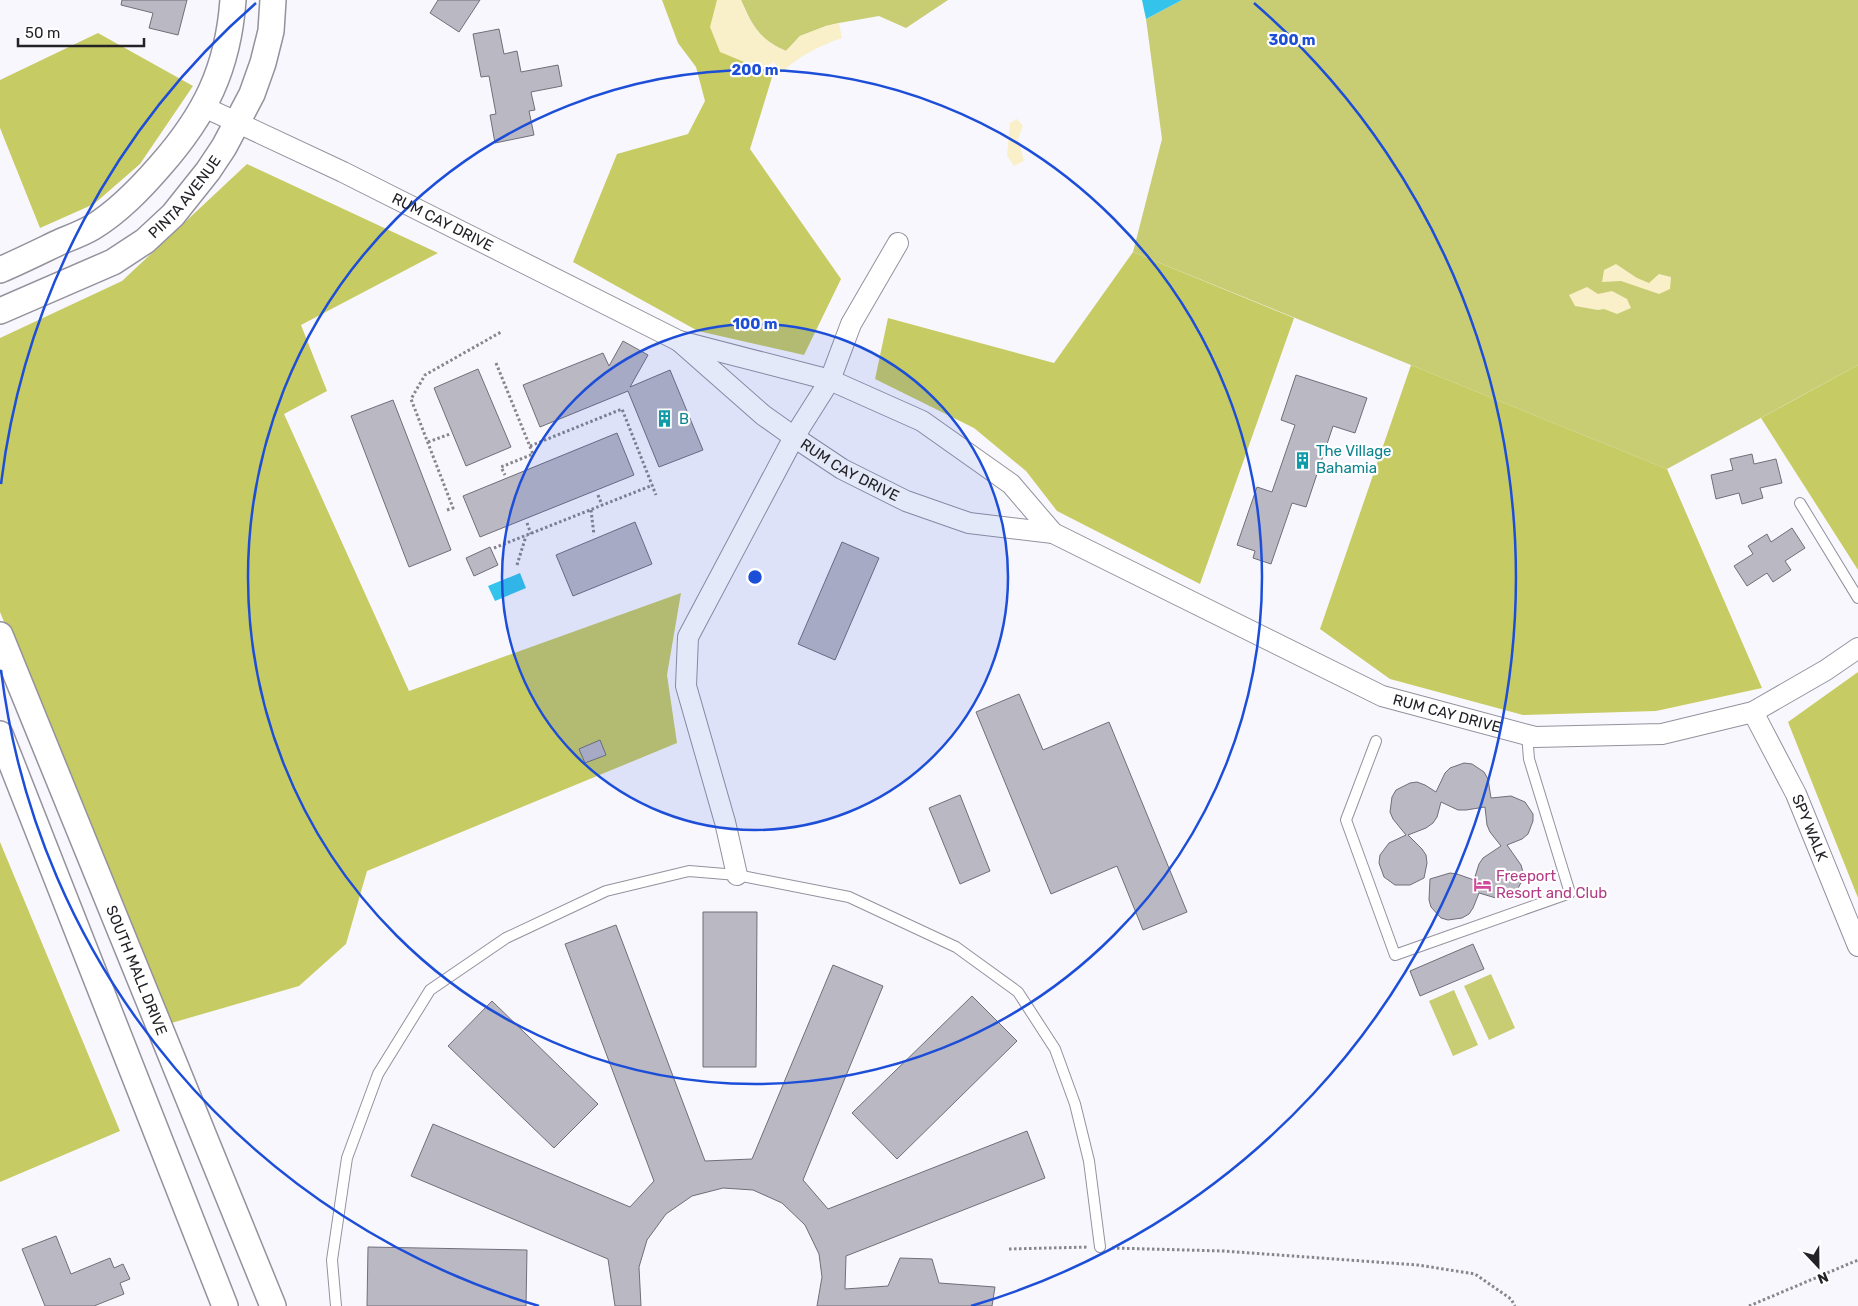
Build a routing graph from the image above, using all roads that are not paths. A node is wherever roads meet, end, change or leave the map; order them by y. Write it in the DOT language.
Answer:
graph roads {
  1 [pos="233,0"];
  2 [pos="274,0"];
  3 [pos="204,107"];
  4 [pos="238,123"];
  5 [pos="898,243"];
  6 [pos="0,270"];
  7 [pos="0,311"];
  8 [pos="679,341"];
  9 [pos="830,380"];
  10 [pos="794,437"];
  11 [pos="1800,503"];
  12 [pos="1053,533"];
  13 [pos="1858,598"];
  14 [pos="0,636"];
  15 [pos="1858,648"];
  16 [pos="1753,712"];
  17 [pos="0,734"];
  18 [pos="1526,734"];
  19 [pos="1376,741"];
  20 [pos="737,875"];
  21 [pos="1858,946"];
  22 [pos="1100,1247"];
  23 [pos="225,1306"];
  24 [pos="273,1306"];
  25 [pos="336,1306"];
  1 -- 3 [label="street"];
  2 -- 4 [label="street, PINTA AVENUE"];
  3 -- 4 [label="street, RUM CAY DRIVE"];
  3 -- 6 [label="street"];
  4 -- 7 [label="street, PINTA AVENUE"];
  4 -- 8 [label="street, RUM CAY DRIVE"];
  5 -- 9 [label="street"];
  8 -- 9 [label="street, RUM CAY DRIVE"];
  8 -- 10 [label="street, RUM CAY DRIVE"];
  9 -- 10 [label="street"];
  9 -- 12 [label="street, RUM CAY DRIVE"];
  10 -- 12 [label="street, RUM CAY DRIVE"];
  10 -- 20 [label="street"];
  11 -- 13 [label="lane"];
  12 -- 18 [label="street, RUM CAY DRIVE"];
  14 -- 24 [label="street, SOUTH MALL DRIVE"];
  15 -- 16 [label="street, RUM CAY DRIVE"];
  16 -- 18 [label="street, RUM CAY DRIVE"];
  16 -- 21 [label="street, SPY WALK"];
  17 -- 23 [label="street"];
  18 -- 19 [label="lane"];
  20 -- 22 [label="lane"];
  20 -- 25 [label="lane"];
}
